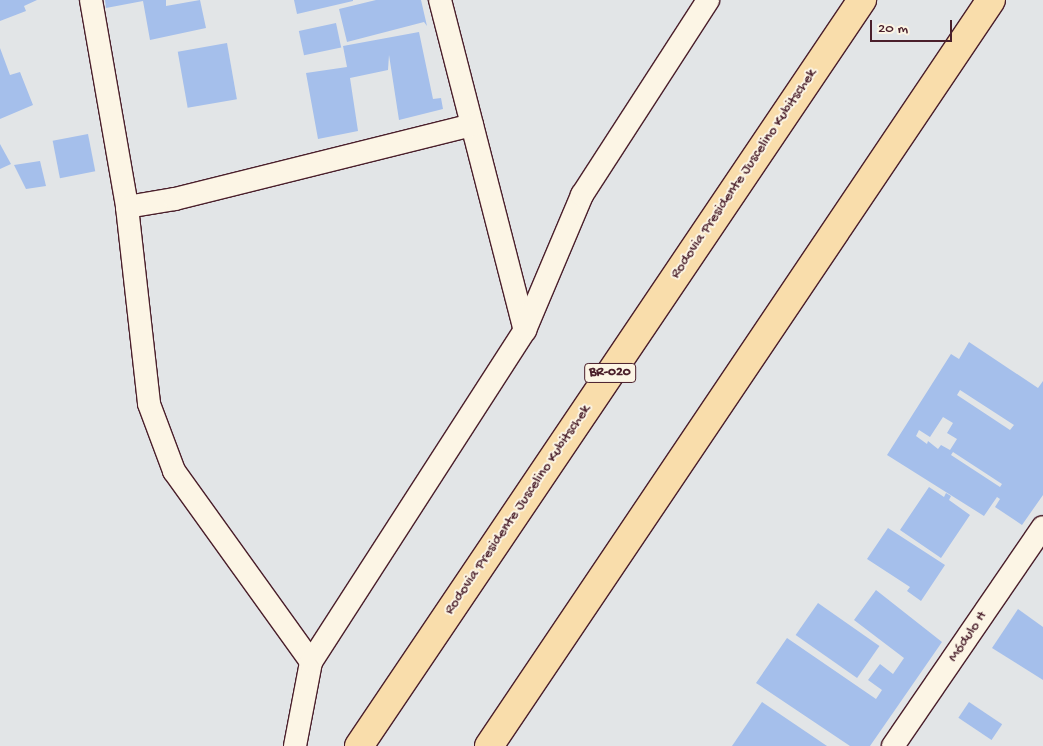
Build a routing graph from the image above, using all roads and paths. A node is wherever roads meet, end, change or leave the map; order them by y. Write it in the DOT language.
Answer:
graph roads {
  1 [pos="91,0"];
  2 [pos="440,0"];
  3 [pos="708,0"];
  4 [pos="862,0"];
  5 [pos="991,0"];
  6 [pos="472,125"];
  7 [pos="127,207"];
  8 [pos="524,330"];
  9 [pos="1043,527"];
  10 [pos="311,662"];
  11 [pos="296,746"];
  12 [pos="359,746"];
  13 [pos="489,746"];
  14 [pos="893,746"];
  1 -- 7 [label="street"];
  2 -- 6 [label="street"];
  3 -- 8 [label="street"];
  4 -- 12 [label="highway, Rodovia Presidente Juscelino Kubitschek / BR-020"];
  5 -- 13 [label="highway"];
  6 -- 7 [label="street"];
  6 -- 8 [label="street"];
  7 -- 10 [label="street"];
  8 -- 10 [label="street"];
  9 -- 14 [label="street, Módulo H"];
  10 -- 11 [label="street"];
}
